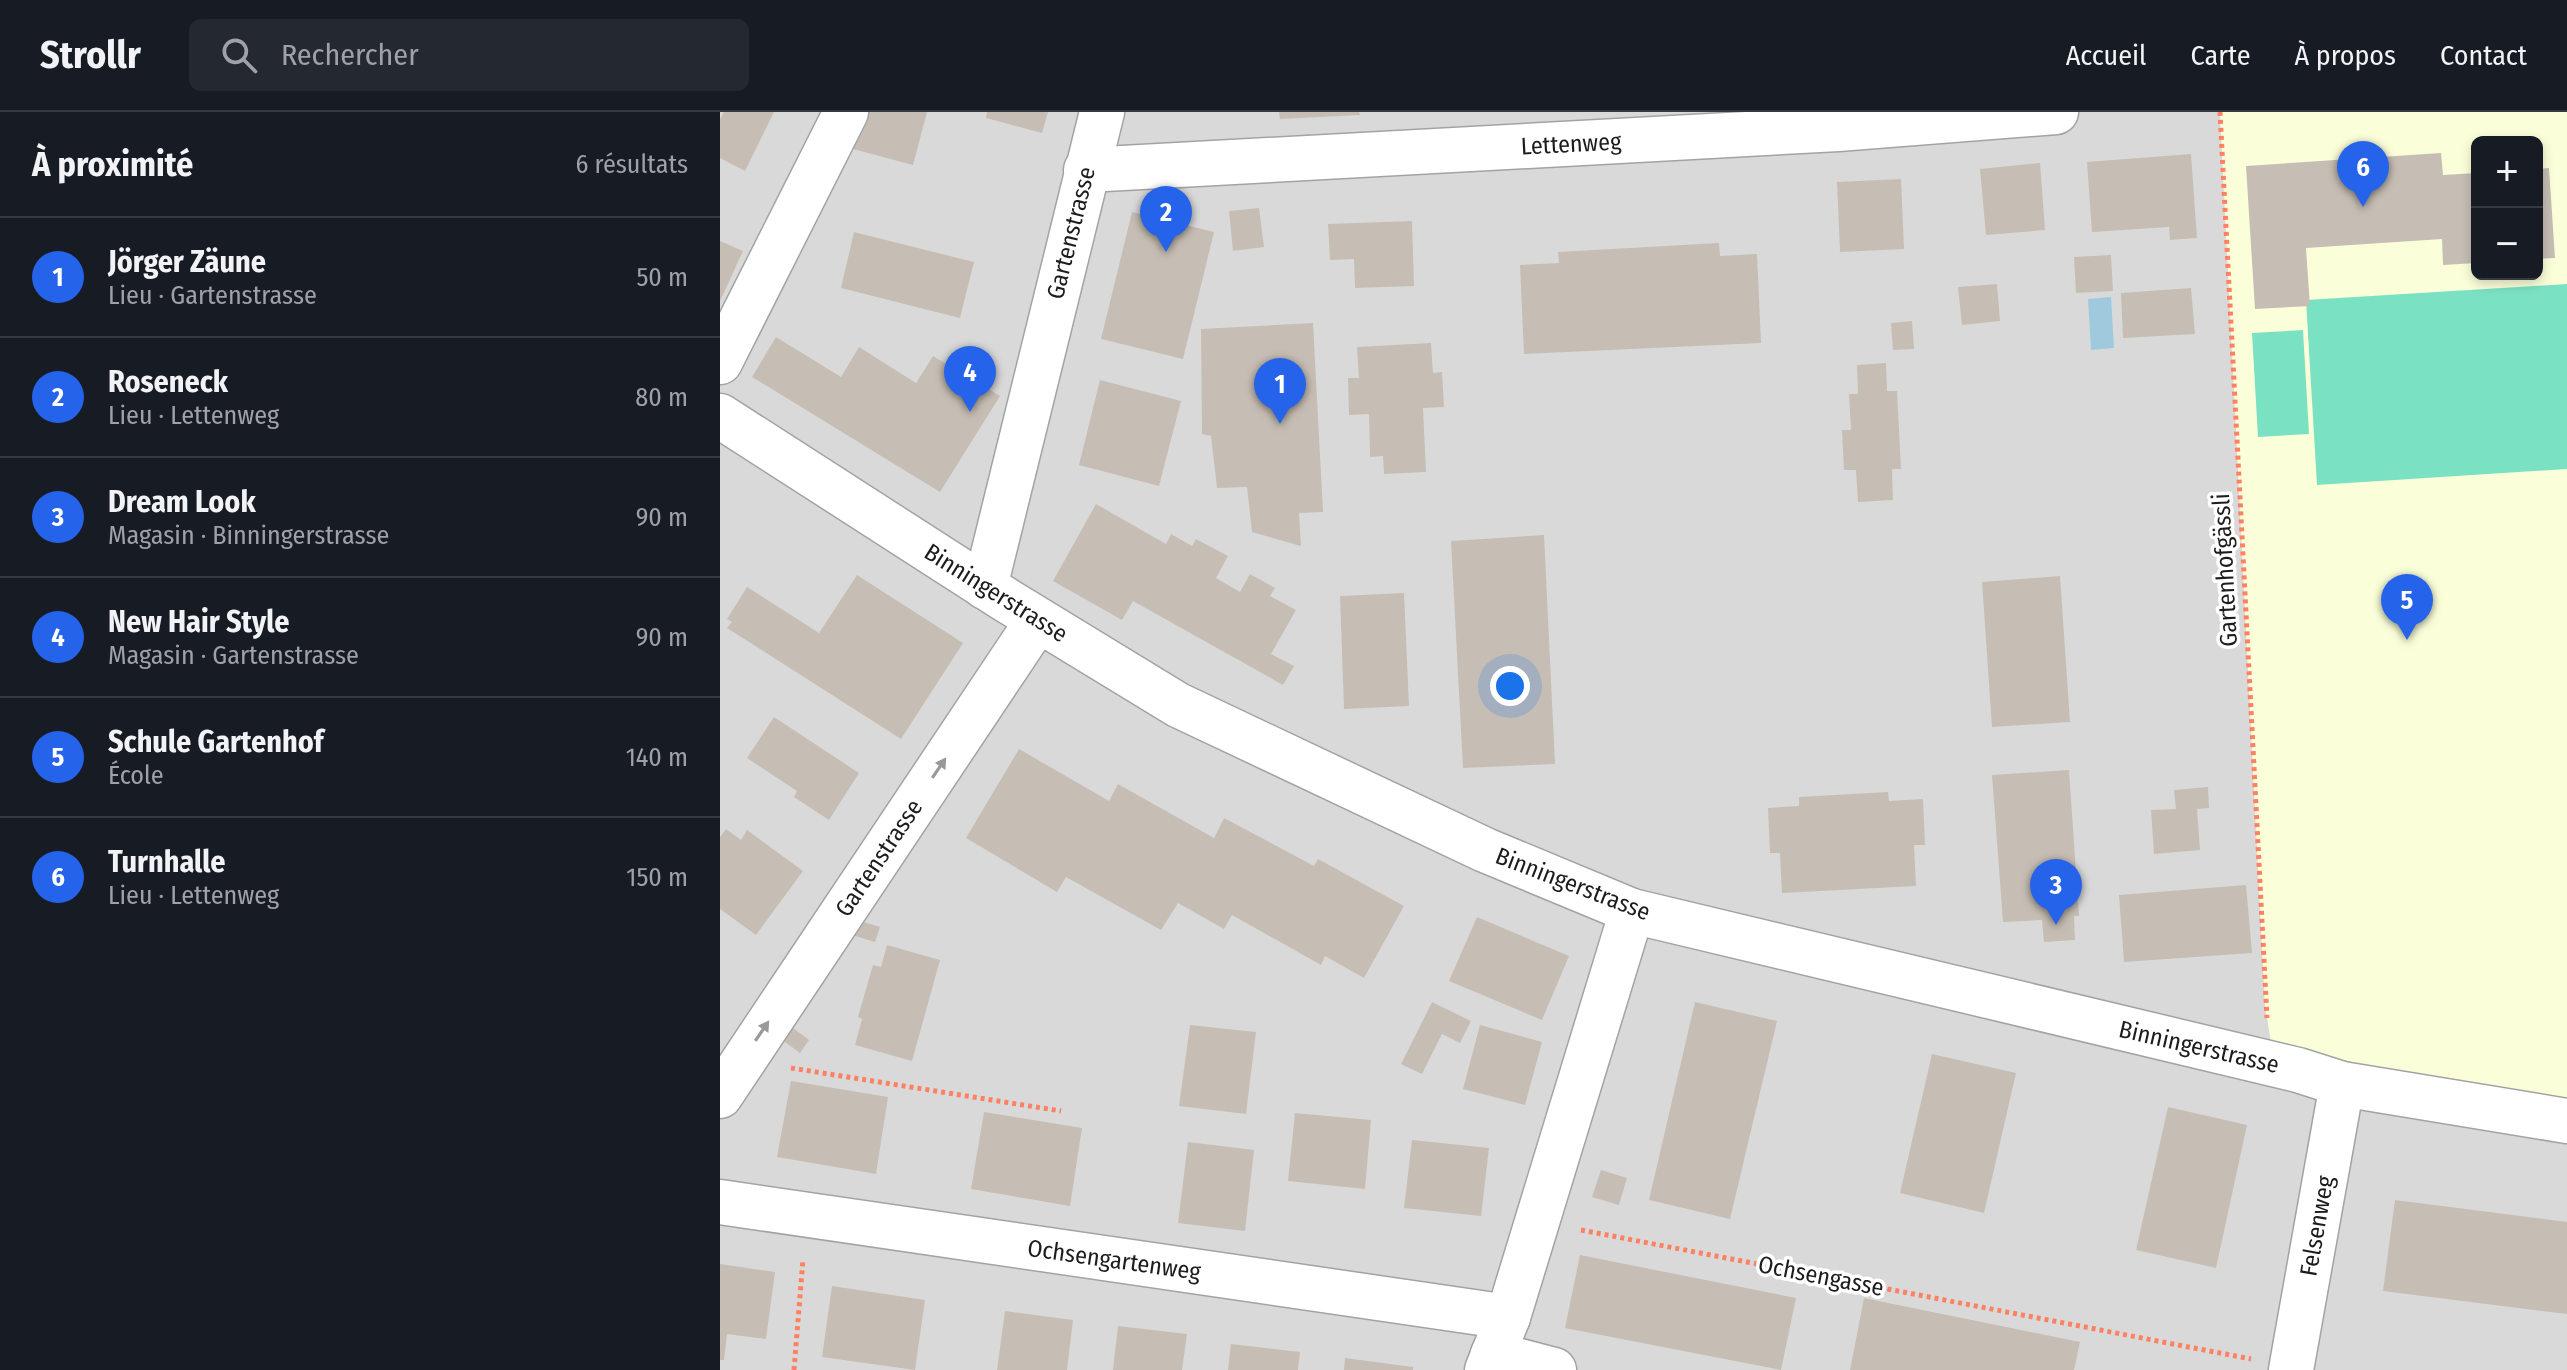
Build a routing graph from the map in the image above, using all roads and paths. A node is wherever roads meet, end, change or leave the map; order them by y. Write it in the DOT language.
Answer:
graph roads {
  1 [pos="846,112"];
  2 [pos="1102,112"];
  3 [pos="2056,112"];
  4 [pos="2220,112"];
  5 [pos="1086,170"];
  6 [pos="720,362"];
  7 [pos="720,416"];
  8 [pos="985,587"];
  9 [pos="1038,620"];
  10 [pos="1632,911"];
  11 [pos="2269,1026"];
  12 [pos="731,1078"];
  13 [pos="2342,1084"];
  14 [pos="1061,1111"];
  15 [pos="2567,1121"];
  16 [pos="720,1202"];
  17 [pos="1537,1222"];
  18 [pos="803,1255"];
  19 [pos="1496,1347"];
  20 [pos="2291,1369"];
  21 [pos="794,1370"];
  22 [pos="1554,1370"];
  1 -- 6 [label="street"];
  2 -- 5 [label="street, Gartenstrasse"];
  3 -- 5 [label="street, Lettenweg"];
  4 -- 11 [label="path, Gartenhofgässli"];
  5 -- 8 [label="street, Gartenstrasse"];
  7 -- 8 [label="street, Binningerstrasse"];
  8 -- 9 [label="street, Binningerstrasse"];
  9 -- 10 [label="street, Binningerstrasse"];
  12 -- 9 [label="street, Gartenstrasse, one-way"];
  10 -- 13 [label="street, Binningerstrasse"];
  10 -- 17 [label="street"];
  12 -- 14 [label="path"];
  13 -- 15 [label="street, Binningerstrasse"];
  13 -- 20 [label="street, Felsenweg"];
  16 -- 19 [label="street, Ochsengartenweg"];
  17 -- 19 [label="street"];
  17 -- 20 [label="path, Ochsengasse"];
  18 -- 21 [label="path"];
  19 -- 22 [label="street, Ochsengartenweg"];
}
